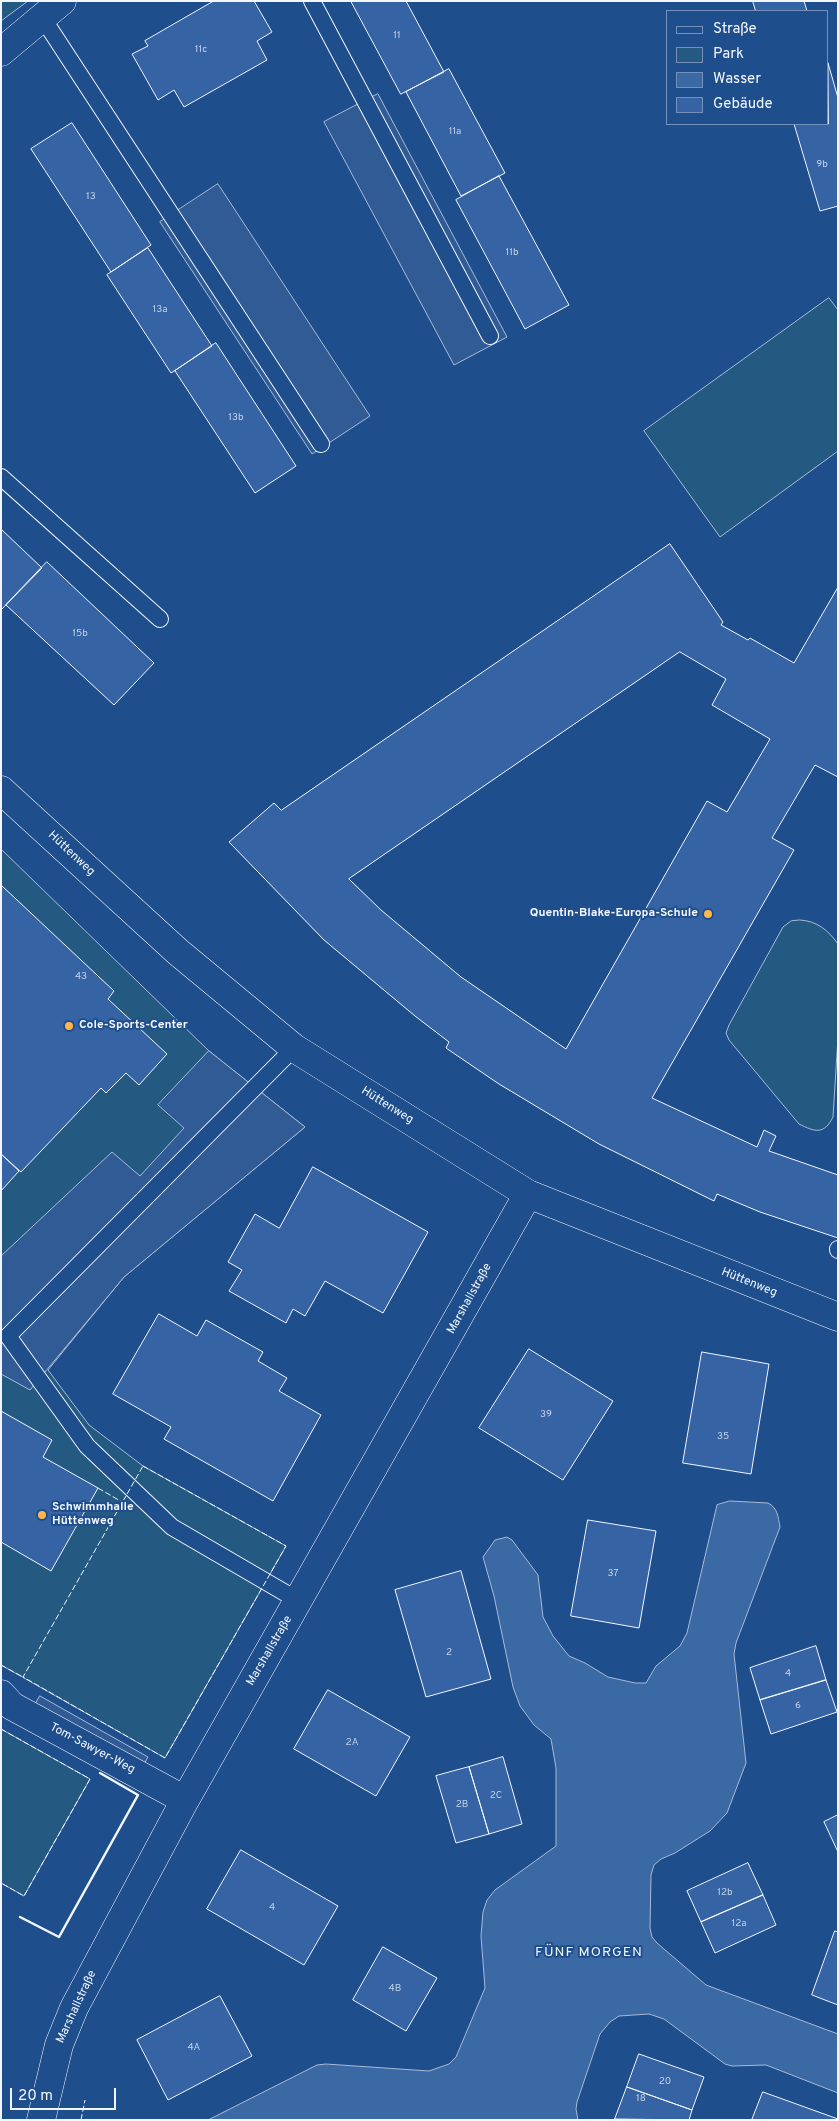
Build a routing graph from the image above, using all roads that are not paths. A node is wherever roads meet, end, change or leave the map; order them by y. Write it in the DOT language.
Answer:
graph roads {
  1 [pos="312,1"];
  2 [pos="52,9"];
  3 [pos="1,52"];
  4 [pos="490,336"];
  5 [pos="321,444"];
  6 [pos="1,477"];
  7 [pos="160,619"];
  8 [pos="1,790"];
  9 [pos="294,1048"];
  10 [pos="528,1194"];
  11 [pos="838,1317"];
  12 [pos="299,1601"];
  13 [pos="1,1694"];
  14 [pos="186,1800"];
  15 [pos="41,2120"];
  1 -- 4 [label="lane"];
  2 -- 3 [label="street"];
  2 -- 5 [label="lane"];
  6 -- 7 [label="lane"];
  8 -- 9 [label="street, Hüttenweg"];
  9 -- 10 [label="street, Hüttenweg"];
  9 -- 12 [label="lane"];
  10 -- 11 [label="street, Hüttenweg"];
  10 -- 12 [label="street, Marshallstraße"];
  12 -- 14 [label="street, Marshallstraße"];
  13 -- 14 [label="street, Tom-Sawyer-Weg"];
  14 -- 15 [label="street, Marshallstraße"];
}
